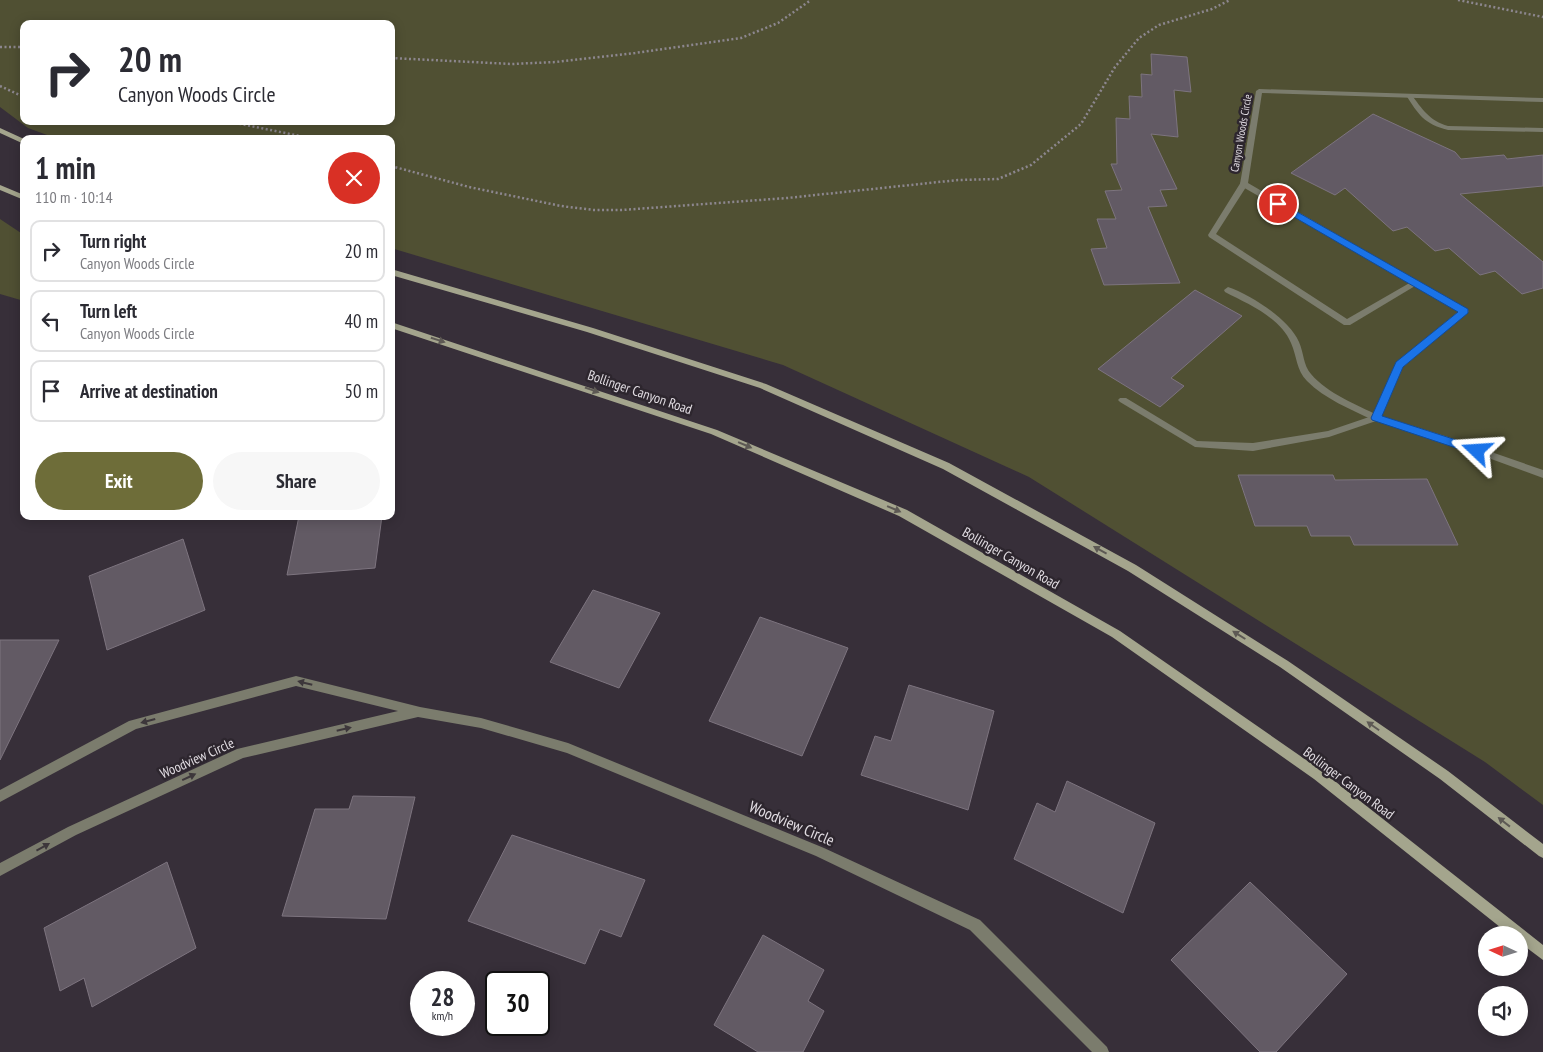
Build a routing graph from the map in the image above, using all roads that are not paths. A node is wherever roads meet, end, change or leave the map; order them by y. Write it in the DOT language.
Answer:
graph roads {
  1 [pos="1409,96"];
  2 [pos="1543,100"];
  3 [pos="0,130"];
  4 [pos="1543,130"];
  5 [pos="20,140"];
  6 [pos="1244,184"];
  7 [pos="0,187"];
  8 [pos="20,196"];
  9 [pos="395,273"];
  10 [pos="1416,283"];
  11 [pos="1228,290"];
  12 [pos="395,326"];
  13 [pos="1123,400"];
  14 [pos="1376,418"];
  15 [pos="1543,474"];
  16 [pos="420,712"];
  17 [pos="0,796"];
  18 [pos="1543,852"];
  19 [pos="0,870"];
  20 [pos="1543,953"];
  21 [pos="1102,1052"];
  1 -- 2 [label="street, Canyon Woods Circle"];
  1 -- 4 [label="street"];
  1 -- 6 [label="street, Canyon Woods Circle"];
  3 -- 5 [label="main road"];
  6 -- 10 [label="street, Canyon Woods Circle"];
  6 -- 10 [label="street"];
  7 -- 8 [label="main road"];
  18 -- 9 [label="main road, one-way"];
  10 -- 14 [label="street, Canyon Woods Circle"];
  11 -- 14 [label="street"];
  12 -- 20 [label="main road, Bollinger Canyon Road, one-way"];
  13 -- 14 [label="street"];
  14 -- 15 [label="street"];
  16 -- 17 [label="street, Woodview Circle, one-way"];
  19 -- 16 [label="street, Woodview Circle, one-way"];
  16 -- 21 [label="street, Woodview Circle"];
}
